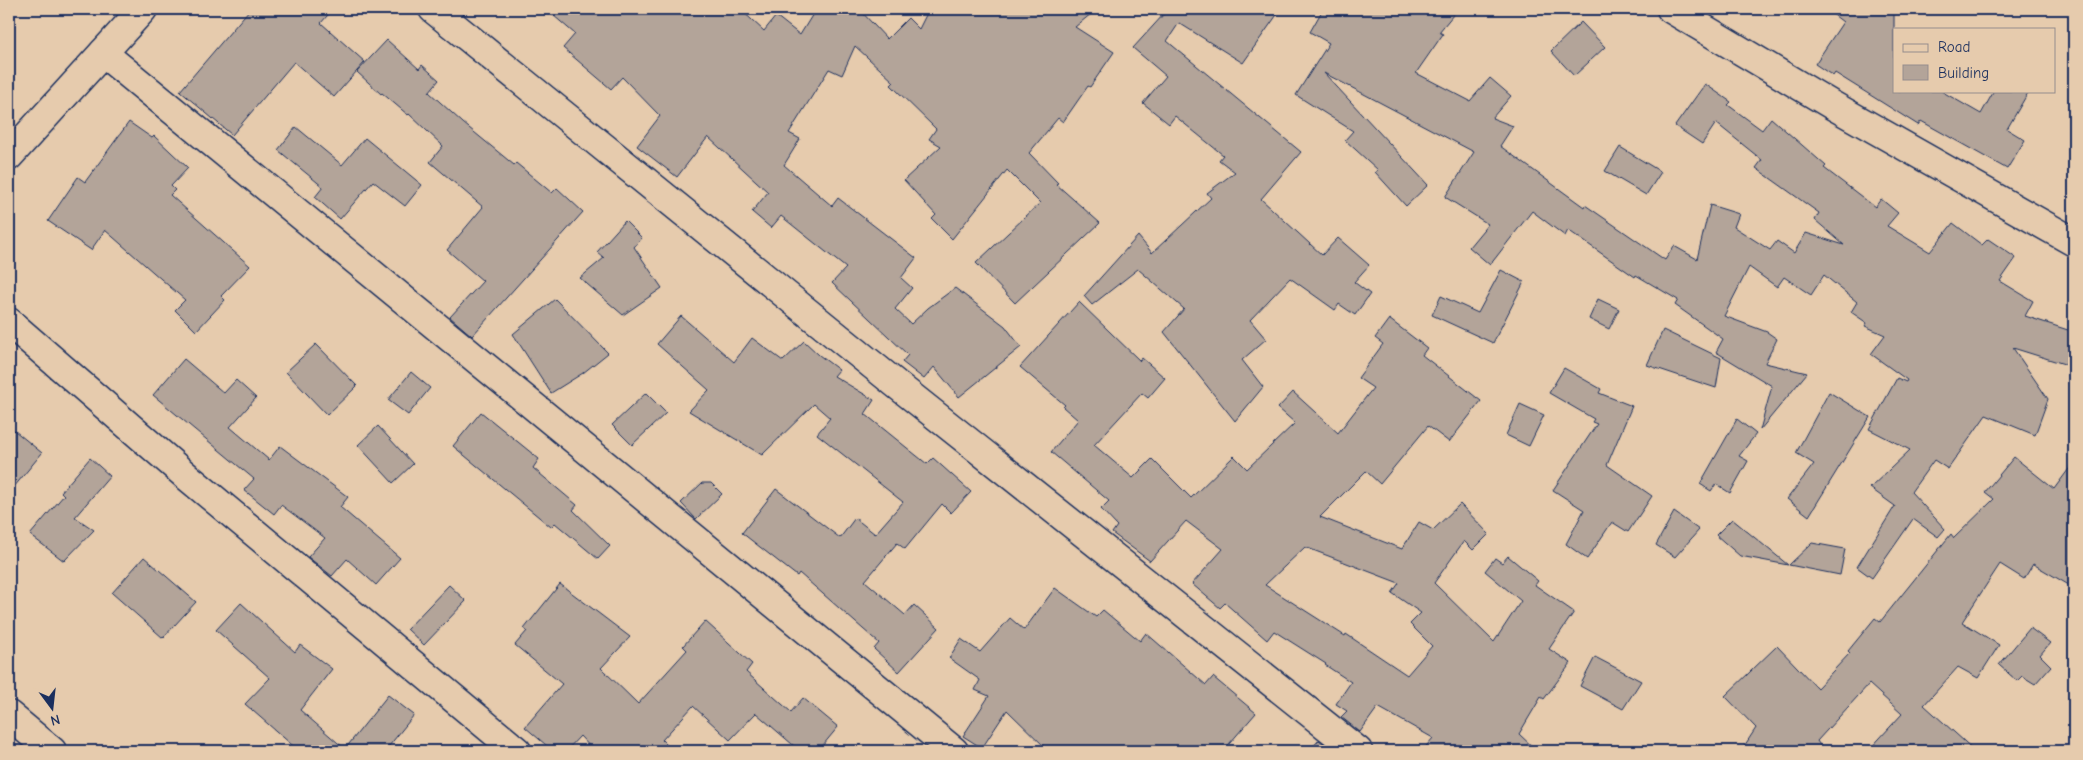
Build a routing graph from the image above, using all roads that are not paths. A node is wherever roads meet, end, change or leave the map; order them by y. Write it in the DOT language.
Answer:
graph roads {
  1 [pos="143,9"];
  2 [pos="433,9"];
  3 [pos="1671,9"];
  4 [pos="103,53"];
  5 [pos="9,156"];
  6 [pos="2074,242"];
  7 [pos="9,322"];
  8 [pos="9,715"];
  9 [pos="52,751"];
  10 [pos="518,751"];
  11 [pos="954,751"];
  12 [pos="1358,751"];
  1 -- 4 [label="street"];
  2 -- 12 [label="street"];
  3 -- 6 [label="street"];
  4 -- 5 [label="street"];
  4 -- 11 [label="street"];
  7 -- 10 [label="street"];
  8 -- 9 [label="street"];
}
